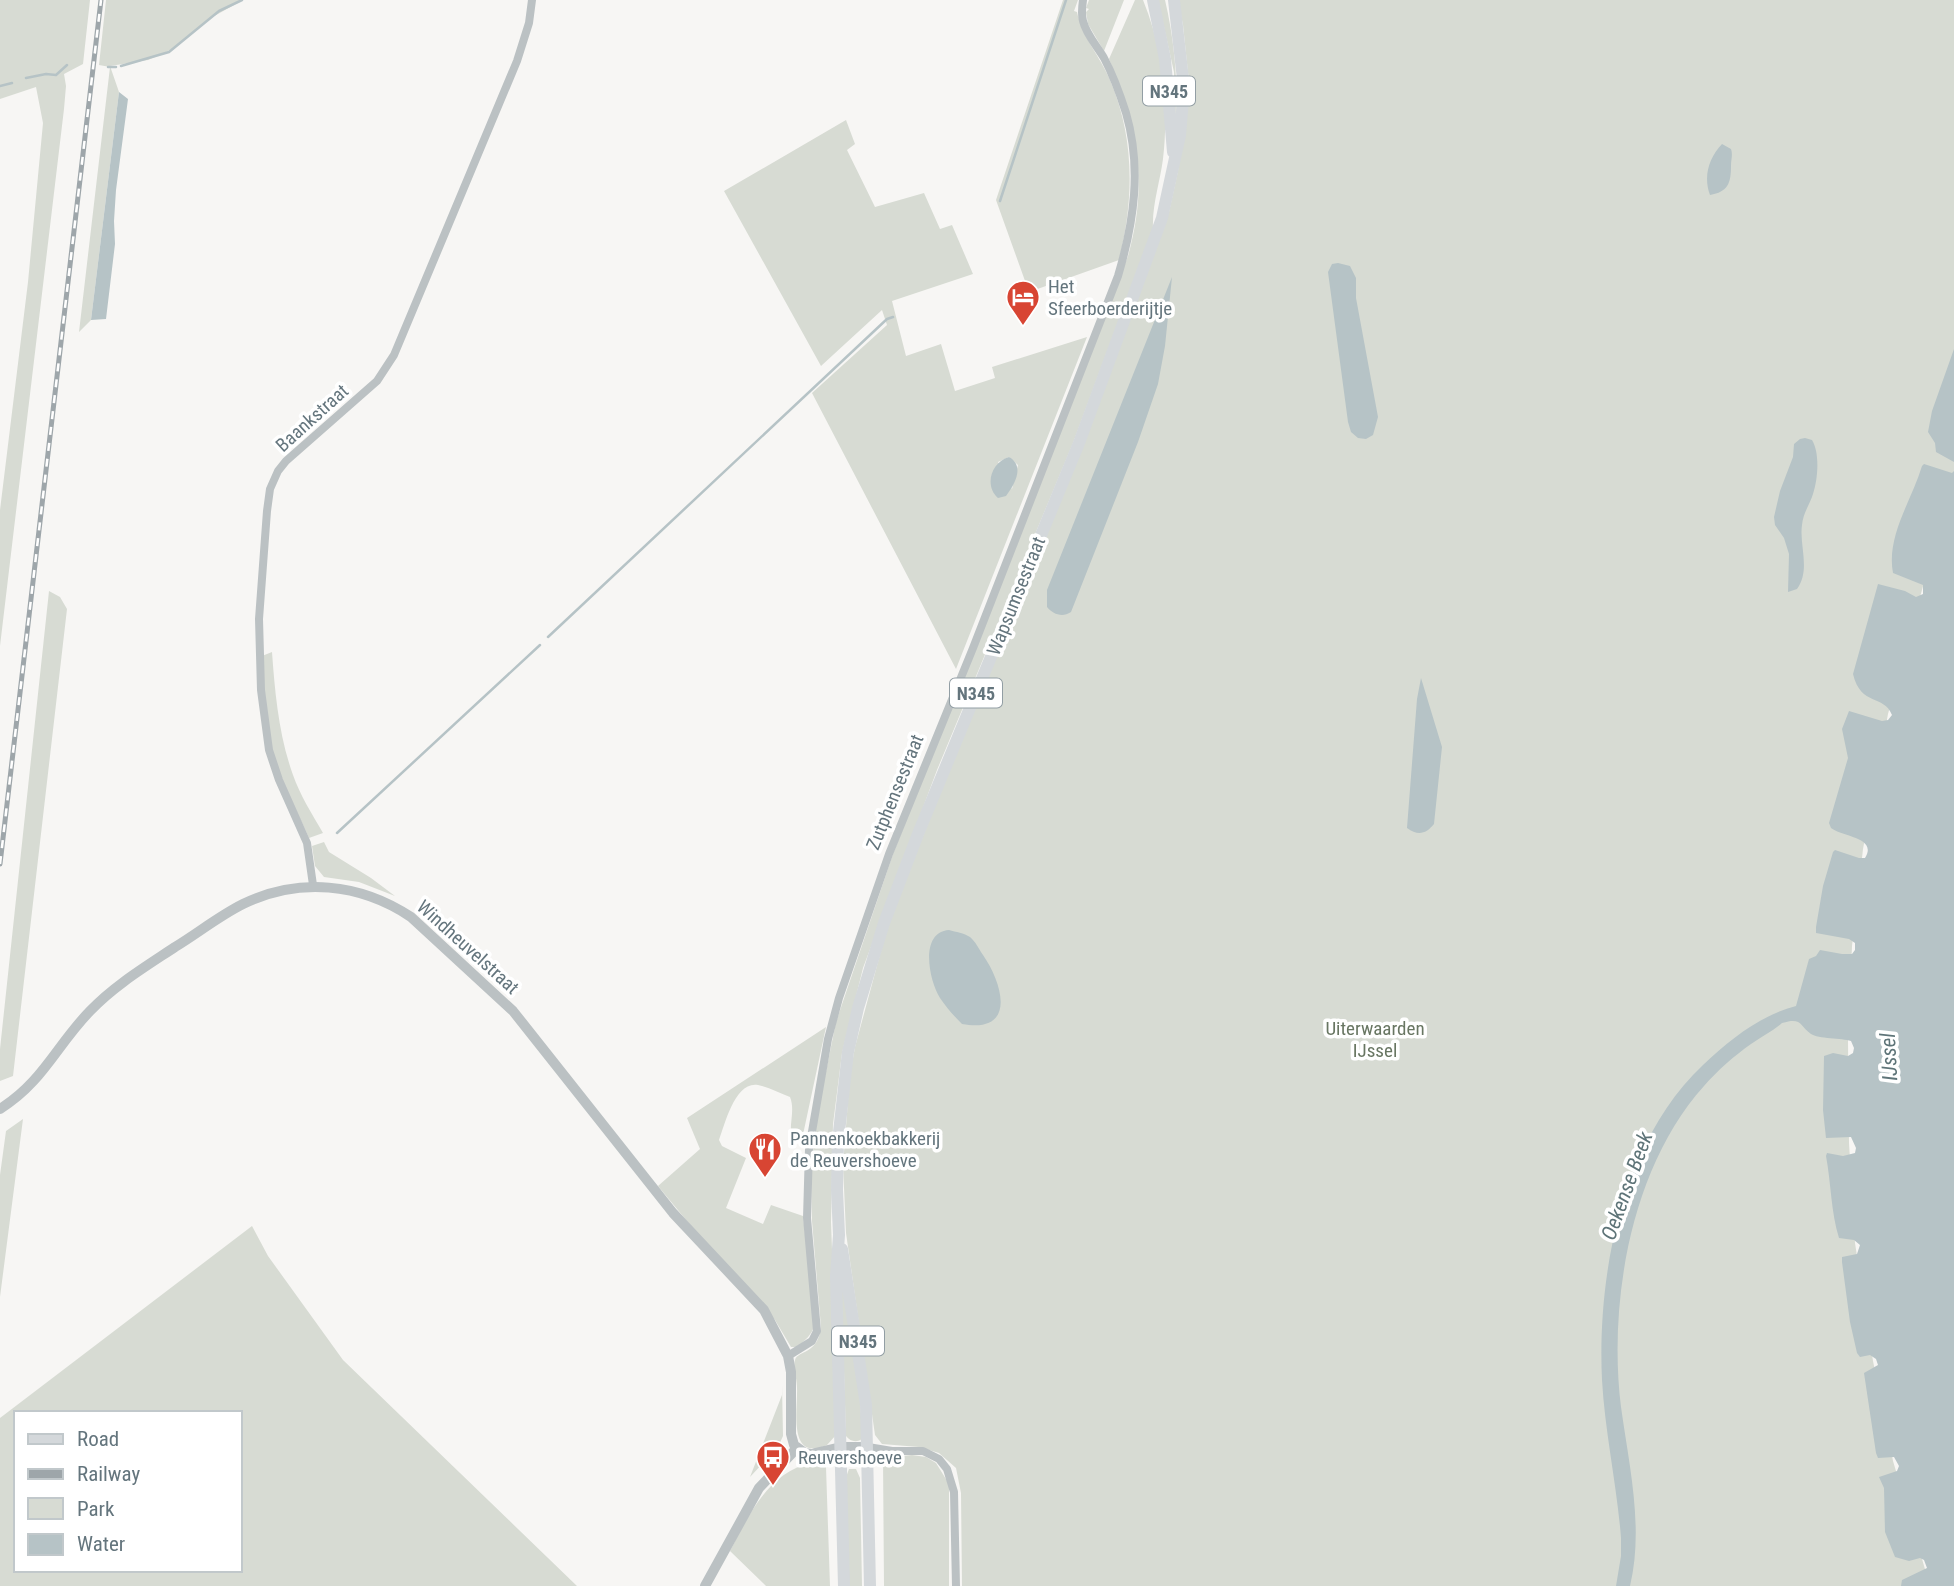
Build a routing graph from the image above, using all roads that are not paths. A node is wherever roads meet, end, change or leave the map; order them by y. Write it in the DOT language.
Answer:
graph roads {
  1 [pos="532,0"];
  2 [pos="1083,0"];
  3 [pos="1147,0"];
  4 [pos="1153,0"];
  5 [pos="1173,3"];
  6 [pos="1157,20"];
  7 [pos="1174,163"];
  8 [pos="313,885"];
  9 [pos="0,1109"];
  10 [pos="839,1236"];
  11 [pos="788,1356"];
  12 [pos="797,1448"];
  13 [pos="841,1452"];
  14 [pos="869,1452"];
  15 [pos="705,1586"];
  16 [pos="844,1586"];
  17 [pos="870,1586"];
  18 [pos="956,1586"];
  1 -- 8 [label="street, Baankstraat"];
  2 -- 11 [label="street, Zutphensestraat"];
  3 -- 6 [label="main road, Wapsumsestraat / N345"];
  4 -- 6 [label="main road, Wapsumsestraat / N345"];
  5 -- 7 [label="main road, Wapsumsestraat / N345"];
  6 -- 7 [label="main road, Wapsumsestraat / N345"];
  7 -- 10 [label="main road, Wapsumsestraat / N345"];
  8 -- 9 [label="street, Windheuvelstraat"];
  8 -- 11 [label="street, Windheuvelstraat"];
  10 -- 13 [label="main road, Wapsumsestraat / N345"];
  10 -- 14 [label="main road, Wapsumsestraat / N345"];
  11 -- 12 [label="street"];
  12 -- 13 [label="street"];
  12 -- 15 [label="street"];
  13 -- 14 [label="street"];
  13 -- 16 [label="main road, Wapsumsestraat / N345"];
  14 -- 17 [label="main road, Wapsumsestraat / N345"];
  14 -- 18 [label="street"];
}
